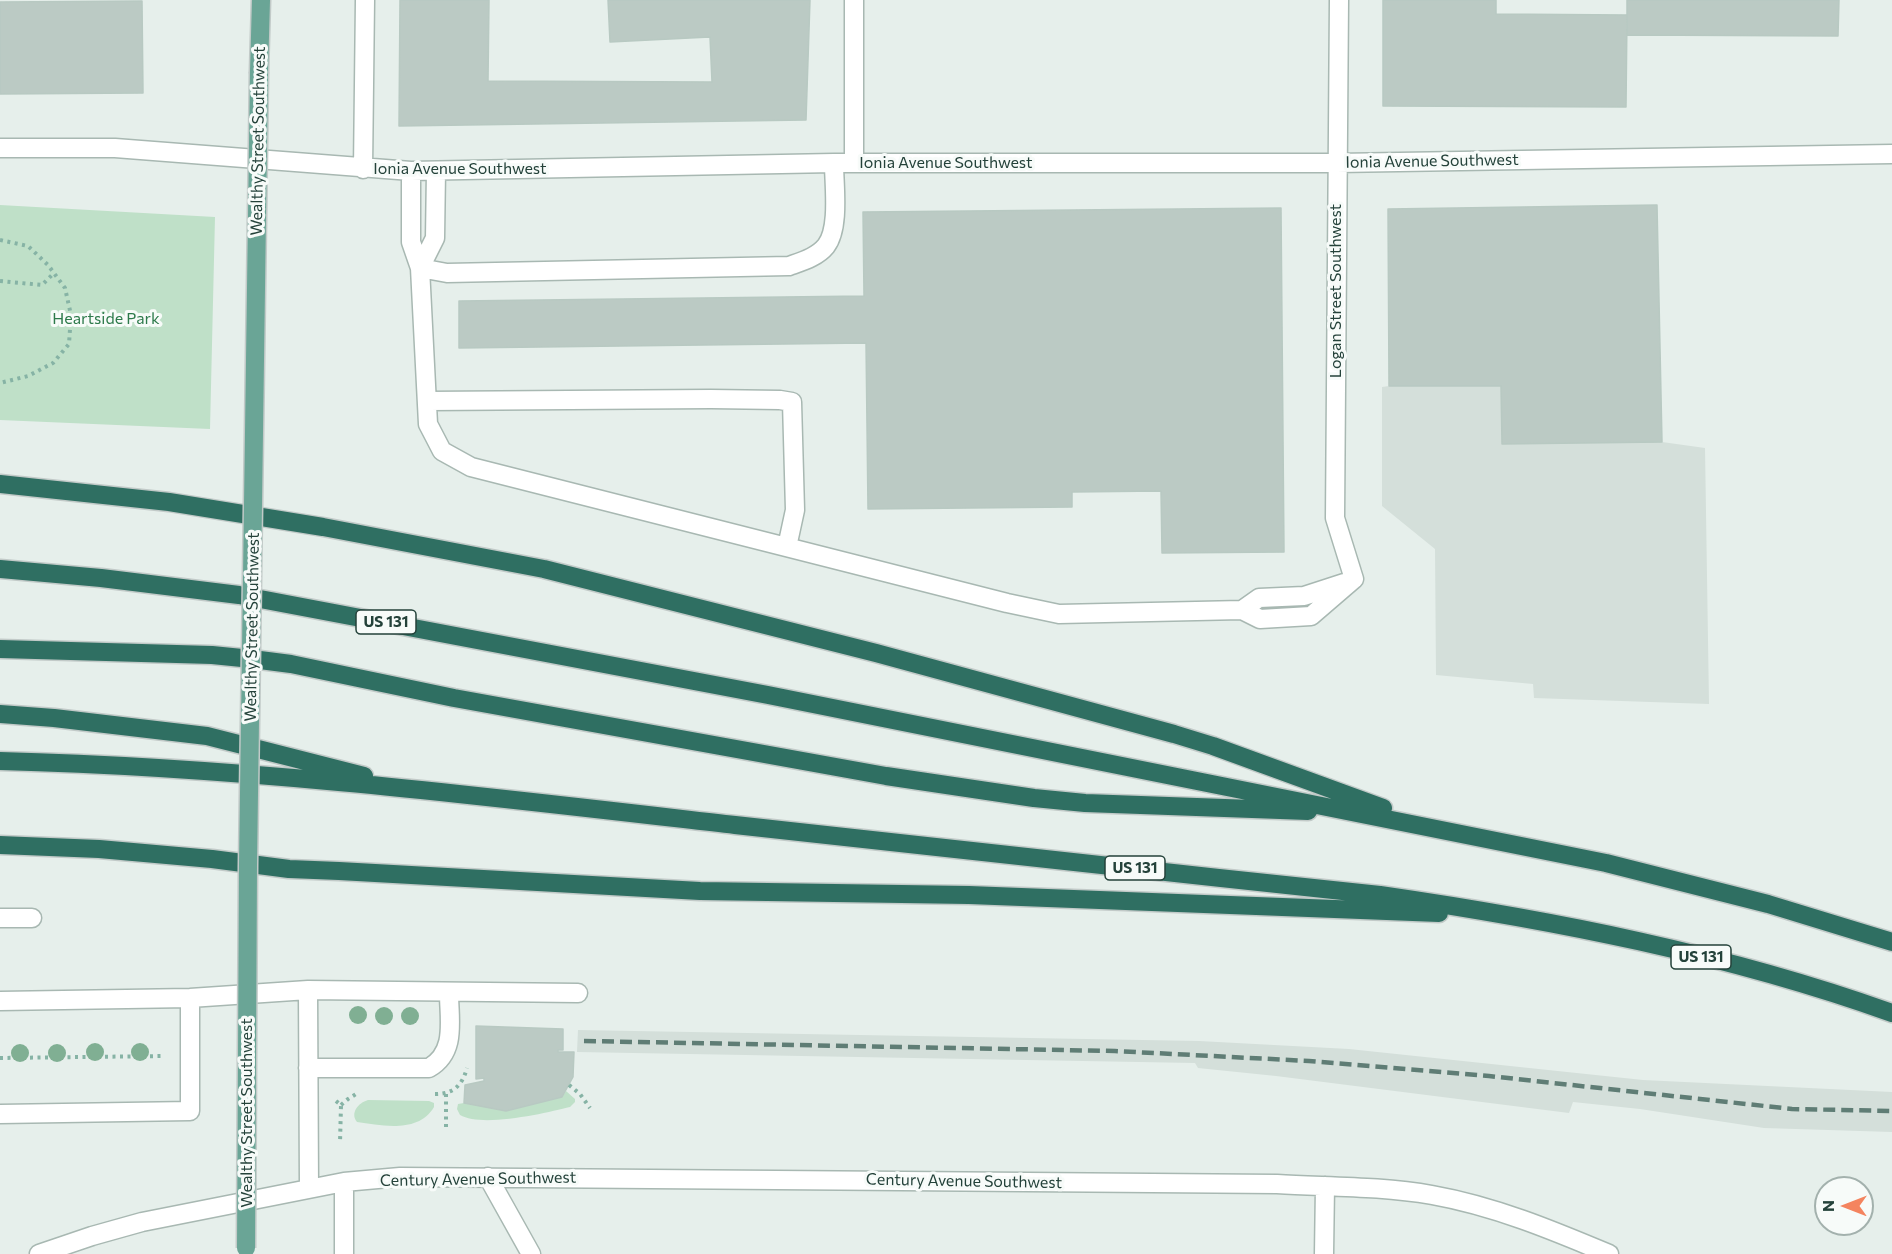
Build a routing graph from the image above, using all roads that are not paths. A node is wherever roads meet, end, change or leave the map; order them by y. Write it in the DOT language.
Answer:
graph roads {
  1 [pos="261,0"];
  2 [pos="365,0"];
  3 [pos="854,0"];
  4 [pos="1339,0"];
  5 [pos="0,148"];
  6 [pos="1892,153"];
  7 [pos="834,163"];
  8 [pos="854,163"];
  9 [pos="1337,163"];
  10 [pos="363,169"];
  11 [pos="411,171"];
  12 [pos="436,171"];
  13 [pos="420,268"];
  14 [pos="428,401"];
  15 [pos="0,484"];
  16 [pos="787,547"];
  17 [pos="0,569"];
  18 [pos="0,649"];
  19 [pos="252,659"];
  20 [pos="0,714"];
  21 [pos="0,761"];
  22 [pos="413,789"];
  23 [pos="1360,813"];
  24 [pos="1441,830"];
  25 [pos="0,845"];
  26 [pos="248,865"];
  27 [pos="1510,916"];
  28 [pos="0,918"];
  29 [pos="32,918"];
  30 [pos="1892,942"];
  31 [pos="308,990"];
  32 [pos="449,993"];
  33 [pos="578,993"];
  34 [pos="190,998"];
  35 [pos="0,1000"];
  36 [pos="1890,1013"];
  37 [pos="308,1068"];
  38 [pos="0,1114"];
  39 [pos="488,1177"];
  40 [pos="344,1182"];
  41 [pos="1324,1186"];
  42 [pos="309,1188"];
  43 [pos="246,1251"];
  44 [pos="39,1254"];
  45 [pos="344,1254"];
  46 [pos="531,1254"];
  47 [pos="1324,1254"];
  48 [pos="1609,1254"];
  1 -- 19 [label="main road, Wealthy Street Southwest, bridge"];
  2 -- 10 [label="street"];
  3 -- 8 [label="street"];
  4 -- 9 [label="street, Logan Street Southwest"];
  5 -- 10 [label="street, Ionia Avenue Southwest"];
  6 -- 9 [label="street, Ionia Avenue Southwest"];
  7 -- 8 [label="street, Ionia Avenue Southwest"];
  7 -- 12 [label="street, Ionia Avenue Southwest"];
  7 -- 13 [label="street"];
  8 -- 9 [label="street, Ionia Avenue Southwest"];
  9 -- 16 [label="street, Logan Street Southwest"];
  10 -- 11 [label="street, Ionia Avenue Southwest"];
  11 -- 12 [label="street, Ionia Avenue Southwest"];
  11 -- 13 [label="street"];
  12 -- 13 [label="street"];
  13 -- 14 [label="street"];
  14 -- 16 [label="street"];
  14 -- 16 [label="street"];
  15 -- 24 [label="highway"];
  17 -- 23 [label="highway, US 131"];
  18 -- 19 [label="highway"];
  19 -- 23 [label="highway"];
  19 -- 26 [label="main road, Wealthy Street Southwest, bridge"];
  20 -- 22 [label="highway"];
  21 -- 22 [label="highway, US 131"];
  22 -- 27 [label="highway, US 131"];
  23 -- 24 [label="highway, US 131"];
  24 -- 30 [label="highway, US 131"];
  25 -- 26 [label="highway"];
  26 -- 27 [label="highway"];
  26 -- 43 [label="main road, Wealthy Street Southwest, bridge"];
  27 -- 36 [label="highway, US 131"];
  28 -- 29 [label="street"];
  31 -- 32 [label="street"];
  31 -- 34 [label="street"];
  31 -- 37 [label="street"];
  32 -- 33 [label="street"];
  32 -- 37 [label="street"];
  34 -- 35 [label="street"];
  34 -- 38 [label="street"];
  37 -- 42 [label="street"];
  39 -- 40 [label="street, Century Avenue Southwest"];
  39 -- 41 [label="street, Century Avenue Southwest"];
  39 -- 46 [label="street"];
  40 -- 42 [label="street, Century Avenue Southwest"];
  40 -- 45 [label="street"];
  41 -- 47 [label="street"];
  41 -- 48 [label="street, Century Avenue Southwest"];
  42 -- 44 [label="street, Century Avenue Southwest"];
}
